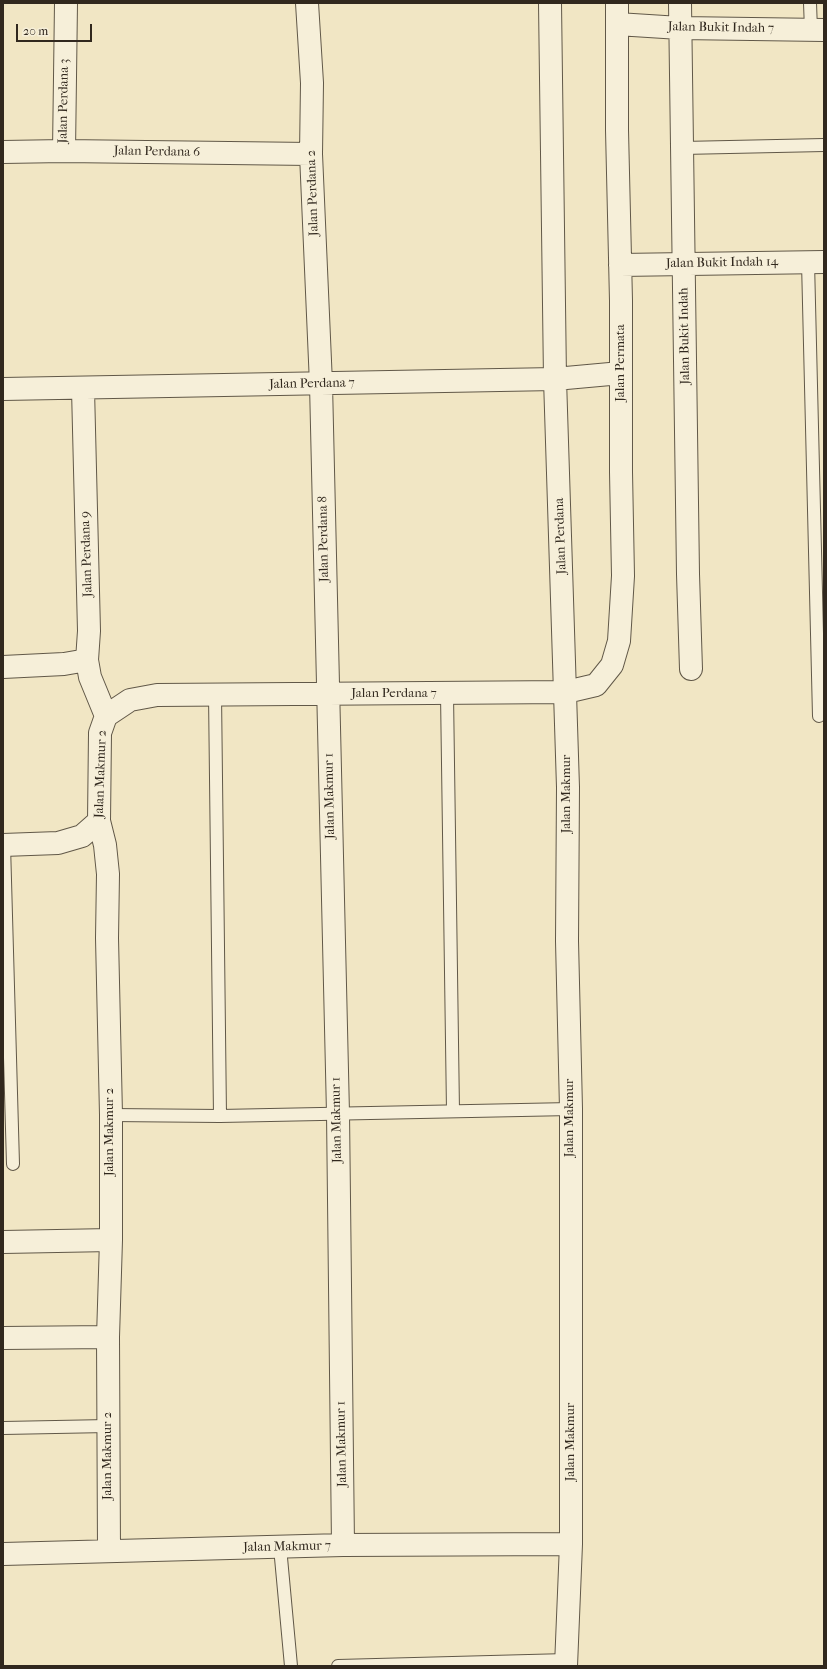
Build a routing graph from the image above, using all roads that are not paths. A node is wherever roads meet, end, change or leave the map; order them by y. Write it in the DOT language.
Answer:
graph roads {
  1 [pos="66,3"];
  2 [pos="308,3"];
  3 [pos="550,3"];
  4 [pos="680,3"];
  5 [pos="810,3"];
  6 [pos="617,13"];
  7 [pos="680,28"];
  8 [pos="817,30"];
  9 [pos="824,145"];
  10 [pos="682,148"];
  11 [pos="64,151"];
  12 [pos="3,152"];
  13 [pos="310,154"];
  14 [pos="816,262"];
  15 [pos="620,264"];
  16 [pos="684,264"];
  17 [pos="621,373"];
  18 [pos="555,379"];
  19 [pos="321,384"];
  20 [pos="83,388"];
  21 [pos="3,389"];
  22 [pos="87,660"];
  23 [pos="3,667"];
  24 [pos="691,669"];
  25 [pos="566,692"];
  26 [pos="215,694"];
  27 [pos="448,694"];
  28 [pos="328,695"];
  29 [pos="106,716"];
  30 [pos="819,716"];
  31 [pos="99,822"];
  32 [pos="4,845"];
  33 [pos="570,1109"];
  34 [pos="453,1111"];
  35 [pos="338,1113"];
  36 [pos="110,1115"];
  37 [pos="220,1116"];
  38 [pos="13,1164"];
  39 [pos="110,1240"];
  40 [pos="3,1242"];
  41 [pos="108,1337"];
  42 [pos="3,1338"];
  43 [pos="108,1426"];
  44 [pos="3,1428"];
  45 [pos="570,1544"];
  46 [pos="344,1545"];
  47 [pos="280,1547"];
  48 [pos="109,1551"];
  49 [pos="3,1554"];
  50 [pos="567,1663"];
  51 [pos="290,1666"];
  52 [pos="338,1666"];
  1 -- 11 [label="street, Jalan Perdana 3"];
  2 -- 13 [label="street, Jalan Perdana 2"];
  3 -- 18 [label="street, Jalan Perdana"];
  4 -- 7 [label="street, Jalan Bukit Indah"];
  5 -- 8 [label="lane"];
  6 -- 7 [label="street, Jalan Bukit Indah 7"];
  6 -- 15 [label="street, Jalan Permata"];
  7 -- 8 [label="street, Jalan Bukit Indah 7"];
  7 -- 10 [label="street, Jalan Bukit Indah"];
  9 -- 10 [label="lane"];
  10 -- 16 [label="street, Jalan Bukit Indah"];
  11 -- 12 [label="street, Jalan Perdana 6"];
  11 -- 13 [label="street, Jalan Perdana 6"];
  13 -- 19 [label="street, Jalan Perdana 2"];
  14 -- 16 [label="street, Jalan Bukit Indah 14"];
  14 -- 30 [label="lane"];
  15 -- 16 [label="street, Jalan Bukit Indah 14"];
  15 -- 17 [label="street, Jalan Permata"];
  16 -- 24 [label="street, Jalan Bukit Indah"];
  17 -- 18 [label="street, Jalan Perdana 7"];
  17 -- 25 [label="street, Jalan Permata"];
  18 -- 19 [label="street, Jalan Perdana 7"];
  18 -- 25 [label="street, Jalan Perdana"];
  19 -- 20 [label="street, Jalan Perdana 7"];
  19 -- 28 [label="street, Jalan Perdana 8"];
  20 -- 21 [label="street, Jalan Perdana 7"];
  20 -- 22 [label="street, Jalan Perdana 9"];
  22 -- 23 [label="street"];
  22 -- 29 [label="street, Jalan Perdana 9"];
  25 -- 27 [label="street, Jalan Perdana 7"];
  25 -- 33 [label="street, Jalan Makmur"];
  26 -- 28 [label="street, Jalan Perdana 7"];
  26 -- 29 [label="street, Jalan Perdana 7"];
  26 -- 37 [label="lane"];
  27 -- 28 [label="street, Jalan Perdana 7"];
  27 -- 34 [label="lane"];
  28 -- 35 [label="street, Jalan Makmur 1"];
  29 -- 31 [label="street, Jalan Makmur 2"];
  31 -- 32 [label="street"];
  31 -- 36 [label="street, Jalan Makmur 2"];
  32 -- 38 [label="lane"];
  33 -- 34 [label="lane"];
  33 -- 45 [label="street, Jalan Makmur"];
  34 -- 35 [label="lane"];
  35 -- 37 [label="lane"];
  35 -- 46 [label="street, Jalan Makmur 1"];
  36 -- 37 [label="lane"];
  36 -- 39 [label="street, Jalan Makmur 2"];
  39 -- 40 [label="street"];
  39 -- 41 [label="street, Jalan Makmur 2"];
  41 -- 42 [label="street"];
  41 -- 43 [label="street, Jalan Makmur 2"];
  43 -- 44 [label="lane"];
  43 -- 48 [label="street, Jalan Makmur 2"];
  45 -- 46 [label="street, Jalan Makmur 7"];
  45 -- 50 [label="street, Jalan Makmur"];
  46 -- 47 [label="street, Jalan Makmur 7"];
  47 -- 48 [label="street, Jalan Makmur 7"];
  47 -- 51 [label="lane"];
  48 -- 49 [label="street, Jalan Makmur 7"];
  50 -- 52 [label="lane"];
}
